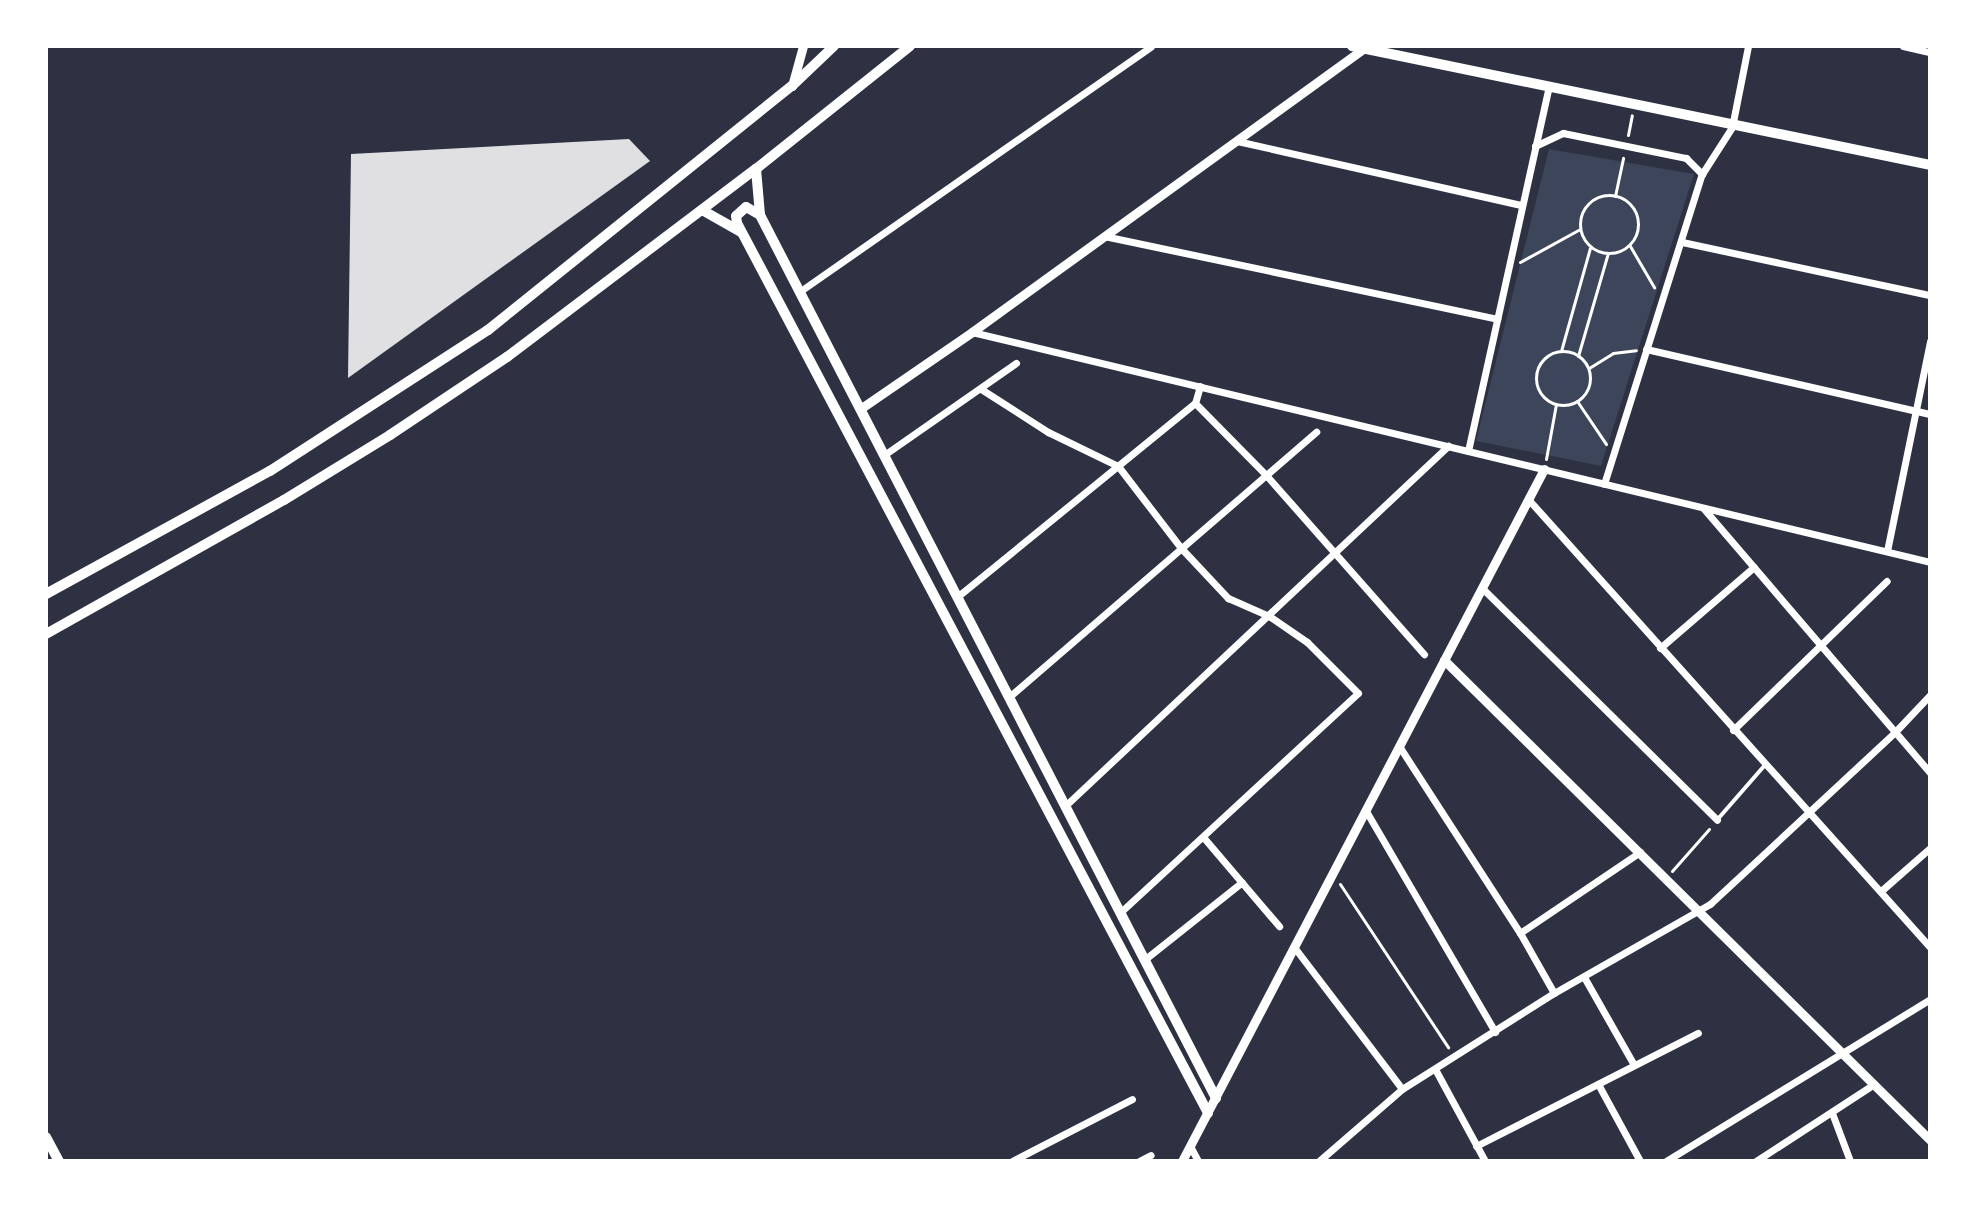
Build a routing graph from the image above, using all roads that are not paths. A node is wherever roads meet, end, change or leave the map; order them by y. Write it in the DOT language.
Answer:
graph roads {
  1 [pos="803,46"];
  2 [pos="834,46"];
  3 [pos="910,46"];
  4 [pos="1151,46"];
  5 [pos="1748,46"];
  6 [pos="1903,46"];
  7 [pos="1360,47"];
  8 [pos="1930,52"];
  9 [pos="792,86"];
  10 [pos="1548,89"];
  11 [pos="1732,127"];
  12 [pos="1237,141"];
  13 [pos="1535,146"];
  14 [pos="1930,165"];
  15 [pos="756,169"];
  16 [pos="1702,174"];
  17 [pos="1521,205"];
  18 [pos="702,210"];
  19 [pos="760,215"];
  20 [pos="743,233"];
  21 [pos="1104,236"];
  22 [pos="1682,242"];
  23 [pos="799,292"];
  24 [pos="1930,295"];
  25 [pos="1497,319"];
  26 [pos="972,332"];
  27 [pos="1930,341"];
  28 [pos="1646,349"];
  29 [pos="1016,363"];
  30 [pos="1200,386"];
  31 [pos="981,389"];
  32 [pos="1195,403"];
  33 [pos="860,409"];
  34 [pos="1916,411"];
  35 [pos="1930,414"];
  36 [pos="1316,432"];
  37 [pos="1448,446"];
  38 [pos="1468,451"];
  39 [pos="884,455"];
  40 [pos="1118,466"];
  41 [pos="1544,469"];
  42 [pos="1266,475"];
  43 [pos="1604,484"];
  44 [pos="1528,499"];
  45 [pos="1703,507"];
  46 [pos="1181,548"];
  47 [pos="1887,551"];
  48 [pos="1335,554"];
  49 [pos="1930,562"];
  50 [pos="1754,567"];
  51 [pos="1887,581"];
  52 [pos="1482,588"];
  53 [pos="46,594"];
  54 [pos="957,597"];
  55 [pos="1269,616"];
  56 [pos="46,634"];
  57 [pos="1821,645"];
  58 [pos="1660,648"];
  59 [pos="1424,654"];
  60 [pos="1444,660"];
  61 [pos="1930,695"];
  62 [pos="1009,697"];
  63 [pos="1733,730"];
  64 [pos="1895,732"];
  65 [pos="1399,746"];
  66 [pos="1765,765"];
  67 [pos="1930,773"];
  68 [pos="1065,806"];
  69 [pos="1366,811"];
  70 [pos="1809,812"];
  71 [pos="1717,820"];
  72 [pos="1204,838"];
  73 [pos="1084,844"];
  74 [pos="1930,848"];
  75 [pos="1640,852"];
  76 [pos="1070,853"];
  77 [pos="1242,882"];
  78 [pos="1881,891"];
  79 [pos="1699,910"];
  80 [pos="1120,913"];
  81 [pos="1279,926"];
  82 [pos="1520,933"];
  83 [pos="1294,947"];
  84 [pos="1930,947"];
  85 [pos="1144,960"];
  86 [pos="1584,977"];
  87 [pos="1554,993"];
  88 [pos="1930,999"];
  89 [pos="1495,1032"];
  90 [pos="1698,1033"];
  91 [pos="1842,1053"];
  92 [pos="1634,1065"];
  93 [pos="1435,1069"];
  94 [pos="1598,1084"];
  95 [pos="1874,1084"];
  96 [pos="1402,1089"];
  97 [pos="1216,1098"];
  98 [pos="1132,1099"];
  99 [pos="1208,1113"];
  100 [pos="1832,1113"];
  101 [pos="46,1137"];
  102 [pos="1930,1140"];
  103 [pos="1190,1146"];
  104 [pos="1476,1146"];
  105 [pos="1151,1155"];
  106 [pos="59,1161"];
  107 [pos="1012,1161"];
  108 [pos="1139,1161"];
  109 [pos="1182,1161"];
  110 [pos="1198,1161"];
  111 [pos="1319,1161"];
  112 [pos="1485,1161"];
  113 [pos="1640,1161"];
  114 [pos="1666,1161"];
  115 [pos="1756,1161"];
  116 [pos="1850,1161"];
  1 -- 9 [label="street"];
  2 -- 9 [label="main road"];
  3 -- 15 [label="main road"];
  4 -- 23 [label="street"];
  5 -- 11 [label="street"];
  6 -- 8 [label="street"];
  7 -- 10 [label="main road"];
  7 -- 12 [label="street"];
  9 -- 53 [label="main road"];
  10 -- 11 [label="main road"];
  10 -- 13 [label="street"];
  11 -- 14 [label="main road"];
  11 -- 16 [label="street"];
  12 -- 17 [label="street"];
  12 -- 21 [label="street"];
  13 -- 16 [label="street"];
  13 -- 17 [label="street"];
  15 -- 18 [label="main road"];
  15 -- 19 [label="main road"];
  16 -- 22 [label="street"];
  17 -- 25 [label="street"];
  18 -- 20 [label="main road"];
  18 -- 56 [label="main road"];
  19 -- 20 [label="main road"];
  19 -- 23 [label="main road"];
  20 -- 76 [label="main road"];
  21 -- 25 [label="street"];
  21 -- 26 [label="street"];
  22 -- 24 [label="street"];
  22 -- 28 [label="street"];
  23 -- 33 [label="main road"];
  25 -- 38 [label="street"];
  26 -- 30 [label="street"];
  26 -- 33 [label="street"];
  27 -- 34 [label="street"];
  28 -- 34 [label="street"];
  28 -- 43 [label="street"];
  29 -- 31 [label="street"];
  30 -- 32 [label="street"];
  30 -- 37 [label="street"];
  31 -- 39 [label="street"];
  31 -- 40 [label="street"];
  32 -- 40 [label="street"];
  32 -- 42 [label="street"];
  33 -- 39 [label="main road"];
  34 -- 35 [label="street"];
  34 -- 47 [label="street"];
  36 -- 42 [label="street"];
  37 -- 38 [label="street"];
  37 -- 48 [label="street"];
  38 -- 41 [label="street"];
  39 -- 54 [label="main road"];
  40 -- 46 [label="street"];
  40 -- 54 [label="street"];
  41 -- 43 [label="street"];
  41 -- 44 [label="street"];
  42 -- 46 [label="street"];
  42 -- 48 [label="street"];
  43 -- 45 [label="street"];
  44 -- 52 [label="street"];
  44 -- 58 [label="street"];
  45 -- 47 [label="street"];
  45 -- 50 [label="street"];
  46 -- 55 [label="street"];
  46 -- 62 [label="street"];
  47 -- 49 [label="street"];
  48 -- 55 [label="street"];
  48 -- 59 [label="street"];
  50 -- 57 [label="street"];
  50 -- 58 [label="street"];
  51 -- 57 [label="street"];
  52 -- 60 [label="street"];
  52 -- 71 [label="street"];
  54 -- 62 [label="main road"];
  55 -- 68 [label="street"];
  55 -- 72 [label="street"];
  57 -- 63 [label="street"];
  57 -- 64 [label="street"];
  58 -- 63 [label="street"];
  60 -- 65 [label="street"];
  60 -- 75 [label="street"];
  61 -- 64 [label="street"];
  62 -- 68 [label="main road"];
  63 -- 66 [label="street"];
  64 -- 67 [label="street"];
  64 -- 70 [label="street"];
  65 -- 69 [label="street"];
  65 -- 82 [label="street"];
  66 -- 70 [label="street"];
  66 -- 71 [label="lane"];
  68 -- 73 [label="main road"];
  69 -- 83 [label="street"];
  69 -- 89 [label="street"];
  70 -- 78 [label="street"];
  70 -- 79 [label="street"];
  72 -- 77 [label="street"];
  72 -- 80 [label="street"];
  73 -- 76 [label="main road"];
  73 -- 80 [label="main road"];
  74 -- 78 [label="street"];
  75 -- 79 [label="street"];
  75 -- 82 [label="street"];
  76 -- 99 [label="main road"];
  77 -- 81 [label="street"];
  77 -- 85 [label="street"];
  78 -- 84 [label="street"];
  79 -- 86 [label="street"];
  79 -- 91 [label="street"];
  80 -- 85 [label="main road"];
  82 -- 87 [label="street"];
  83 -- 96 [label="street"];
  83 -- 97 [label="street"];
  85 -- 97 [label="main road"];
  86 -- 87 [label="street"];
  86 -- 92 [label="street"];
  87 -- 89 [label="street"];
  88 -- 91 [label="street"];
  89 -- 93 [label="street"];
  90 -- 92 [label="street"];
  91 -- 95 [label="street"];
  91 -- 114 [label="street"];
  92 -- 94 [label="street"];
  93 -- 96 [label="street"];
  93 -- 104 [label="street"];
  94 -- 104 [label="street"];
  94 -- 113 [label="street"];
  95 -- 100 [label="street"];
  95 -- 102 [label="street"];
  96 -- 111 [label="street"];
  97 -- 99 [label="street"];
  98 -- 107 [label="street"];
  99 -- 103 [label="street"];
  100 -- 115 [label="street"];
  100 -- 116 [label="street"];
  101 -- 106 [label="main road"];
  103 -- 109 [label="street"];
  103 -- 110 [label="street"];
  104 -- 112 [label="street"];
  105 -- 108 [label="street"];
}
